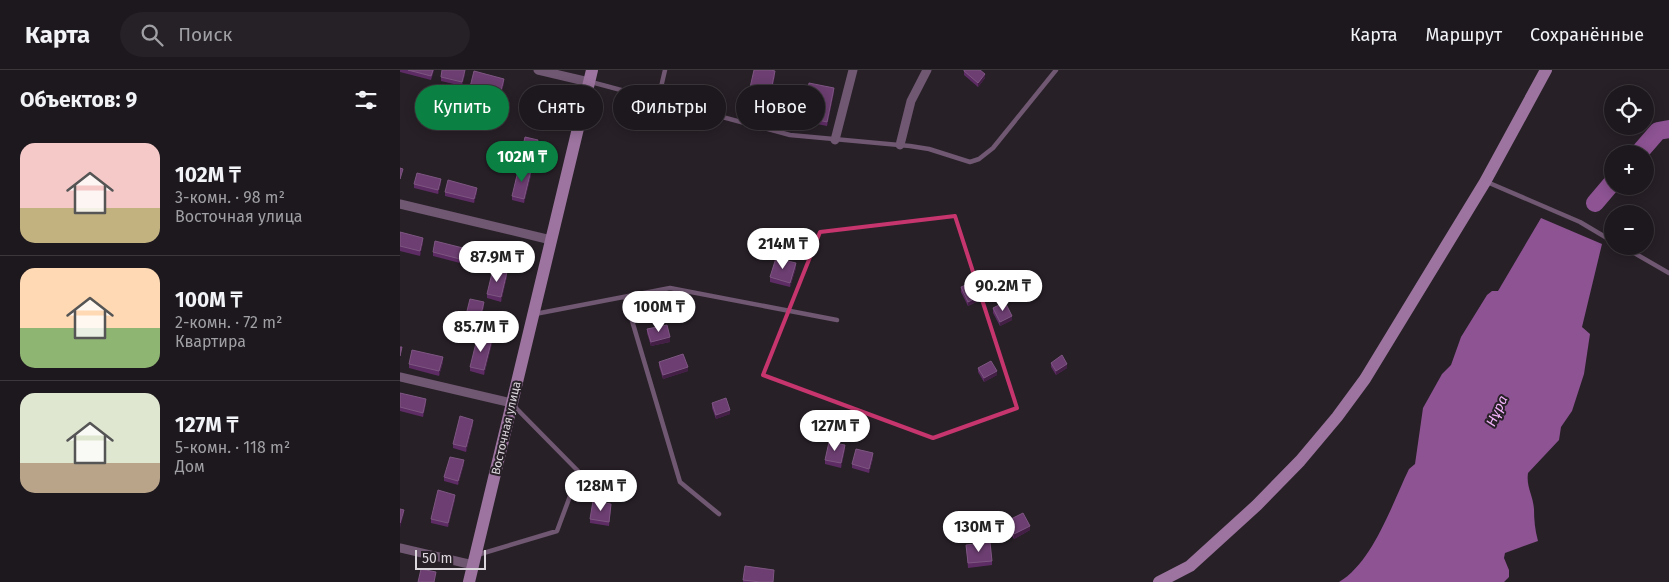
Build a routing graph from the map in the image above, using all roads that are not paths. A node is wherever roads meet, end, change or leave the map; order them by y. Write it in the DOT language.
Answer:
graph roads {
  1 [pos="538,70"];
  2 [pos="665,70"];
  3 [pos="853,70"];
  4 [pos="927,70"];
  5 [pos="1056,70"];
  6 [pos="1546,70"];
  7 [pos="591,76"];
  8 [pos="616,85"];
  9 [pos="662,85"];
  10 [pos="726,118"];
  11 [pos="835,140"];
  12 [pos="900,145"];
  13 [pos="1485,182"];
  14 [pos="400,204"];
  15 [pos="1604,236"];
  16 [pos="551,240"];
  17 [pos="1638,255"];
  18 [pos="1669,273"];
  19 [pos="625,297"];
  20 [pos="533,314"];
  21 [pos="837,320"];
  22 [pos="400,377"];
  23 [pos="512,403"];
  24 [pos="720,514"];
  25 [pos="400,548"];
  26 [pos="474,560"];
  27 [pos="469,582"];
  28 [pos="1159,582"];
  1 -- 7 [label="street"];
  2 -- 9 [label="lane"];
  3 -- 11 [label="street"];
  4 -- 12 [label="street"];
  5 -- 12 [label="lane"];
  6 -- 13 [label="street"];
  7 -- 8 [label="lane"];
  7 -- 16 [label="street, Восточная улица"];
  10 -- 11 [label="lane"];
  11 -- 12 [label="lane"];
  13 -- 15 [label="lane"];
  13 -- 28 [label="street"];
  14 -- 16 [label="street"];
  16 -- 20 [label="street, Восточная улица"];
  17 -- 18 [label="lane"];
  19 -- 20 [label="lane"];
  19 -- 21 [label="lane"];
  19 -- 24 [label="lane"];
  20 -- 23 [label="street, Восточная улица"];
  22 -- 23 [label="street"];
  23 -- 26 [label="street, Восточная улица"];
  23 -- 26 [label="lane"];
  25 -- 26 [label="street"];
  26 -- 27 [label="street, Восточная улица"];
}
